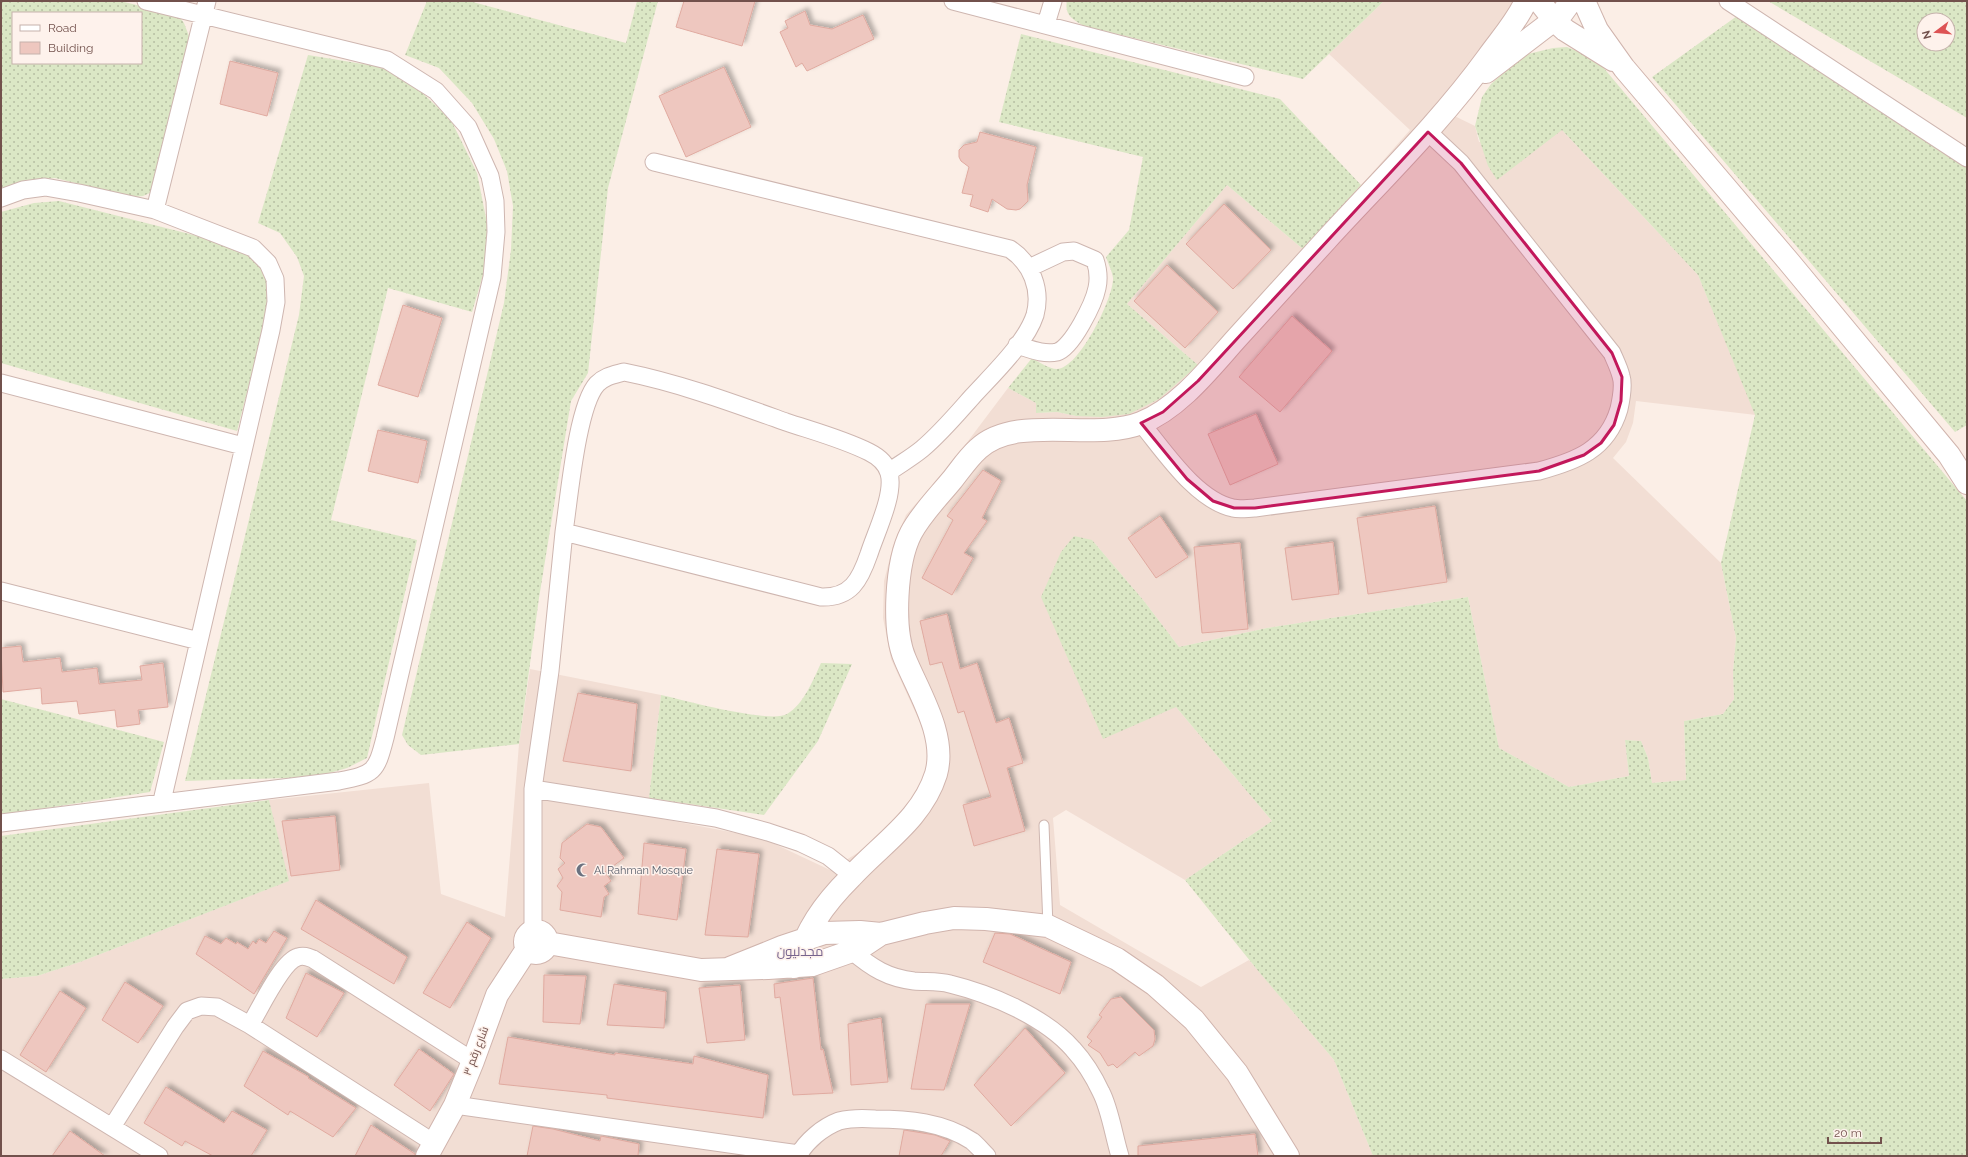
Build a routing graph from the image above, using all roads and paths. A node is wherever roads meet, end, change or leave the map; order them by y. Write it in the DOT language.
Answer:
graph roads {
  1 [pos="146,1"];
  2 [pos="954,1"];
  3 [pos="1053,1"];
  4 [pos="1526,1"];
  5 [pos="1538,1"];
  6 [pos="1571,1"];
  7 [pos="1584,1"];
  8 [pos="1593,1"];
  9 [pos="1598,1"];
  10 [pos="1728,1"];
  11 [pos="205,7"];
  12 [pos="1554,20"];
  13 [pos="1046,24"];
  14 [pos="1624,68"];
  15 [pos="1245,77"];
  16 [pos="1466,88"];
  17 [pos="1428,132"];
  18 [pos="1967,158"];
  19 [pos="654,162"];
  20 [pos="1,198"];
  21 [pos="155,210"];
  22 [pos="1029,268"];
  23 [pos="1017,345"];
  24 [pos="1,383"];
  25 [pos="1141,423"];
  26 [pos="243,446"];
  27 [pos="889,472"];
  28 [pos="1967,482"];
  29 [pos="564,532"];
  30 [pos="1,591"];
  31 [pos="199,642"];
  32 [pos="533,789"];
  33 [pos="162,801"];
  34 [pos="1,823"];
  35 [pos="1044,825"];
  36 [pos="852,876"];
  37 [pos="1048,926"];
  38 [pos="881,934"];
  39 [pos="803,940"];
  40 [pos="536,941"];
  41 [pos="852,951"];
  42 [pos="794,967"];
  43 [pos="730,968"];
  44 [pos="250,1025"];
  45 [pos="1,1059"];
  46 [pos="473,1061"];
  47 [pos="454,1105"];
  48 [pos="1269,1126"];
  49 [pos="112,1127"];
  50 [pos="431,1150"];
  51 [pos="798,1155"];
  52 [pos="159,1156"];
  53 [pos="987,1156"];
  54 [pos="1120,1156"];
  55 [pos="1274,1156"];
  56 [pos="1288,1156"];
  1 -- 11 [label="street"];
  2 -- 13 [label="street"];
  3 -- 13 [label="street"];
  4 -- 16 [label="street"];
  5 -- 12 [label="street"];
  6 -- 12 [label="street"];
  7 -- 14 [label="street"];
  8 -- 9 [label="street"];
  10 -- 18 [label="street"];
  11 -- 21 [label="street"];
  11 -- 33 [label="street"];
  12 -- 14 [label="street"];
  12 -- 16 [label="street"];
  13 -- 15 [label="street"];
  14 -- 28 [label="street"];
  16 -- 17 [label="street"];
  17 -- 25 [label="street"];
  17 -- 25 [label="street"];
  19 -- 22 [label="street"];
  20 -- 21 [label="street"];
  21 -- 26 [label="street"];
  22 -- 23 [label="street"];
  22 -- 23 [label="street"];
  23 -- 27 [label="street"];
  24 -- 26 [label="street"];
  25 -- 36 [label="street"];
  26 -- 31 [label="street"];
  27 -- 29 [label="street"];
  27 -- 29 [label="street"];
  29 -- 32 [label="street"];
  30 -- 31 [label="street"];
  31 -- 33 [label="street"];
  32 -- 36 [label="street"];
  32 -- 40 [label="street"];
  33 -- 34 [label="street"];
  35 -- 37 [label="lane"];
  36 -- 39 [label="street"];
  37 -- 38 [label="street"];
  37 -- 48 [label="street"];
  38 -- 39 [label="street"];
  38 -- 41 [label="street"];
  39 -- 42 [label="street"];
  39 -- 43 [label="street"];
  40 -- 43 [label="street"];
  40 -- 46 [label="street, شارع رقم ٣"];
  41 -- 42 [label="street"];
  41 -- 54 [label="street"];
  42 -- 43 [label="street"];
  44 -- 46 [label="street"];
  44 -- 49 [label="street"];
  44 -- 50 [label="street"];
  45 -- 49 [label="street"];
  46 -- 47 [label="street, شارع رقم ٣"];
  47 -- 50 [label="street, شارع رقم ٣"];
  47 -- 51 [label="street"];
  48 -- 55 [label="street"];
  48 -- 56 [label="street"];
  49 -- 52 [label="street"];
  51 -- 53 [label="street"];
}
